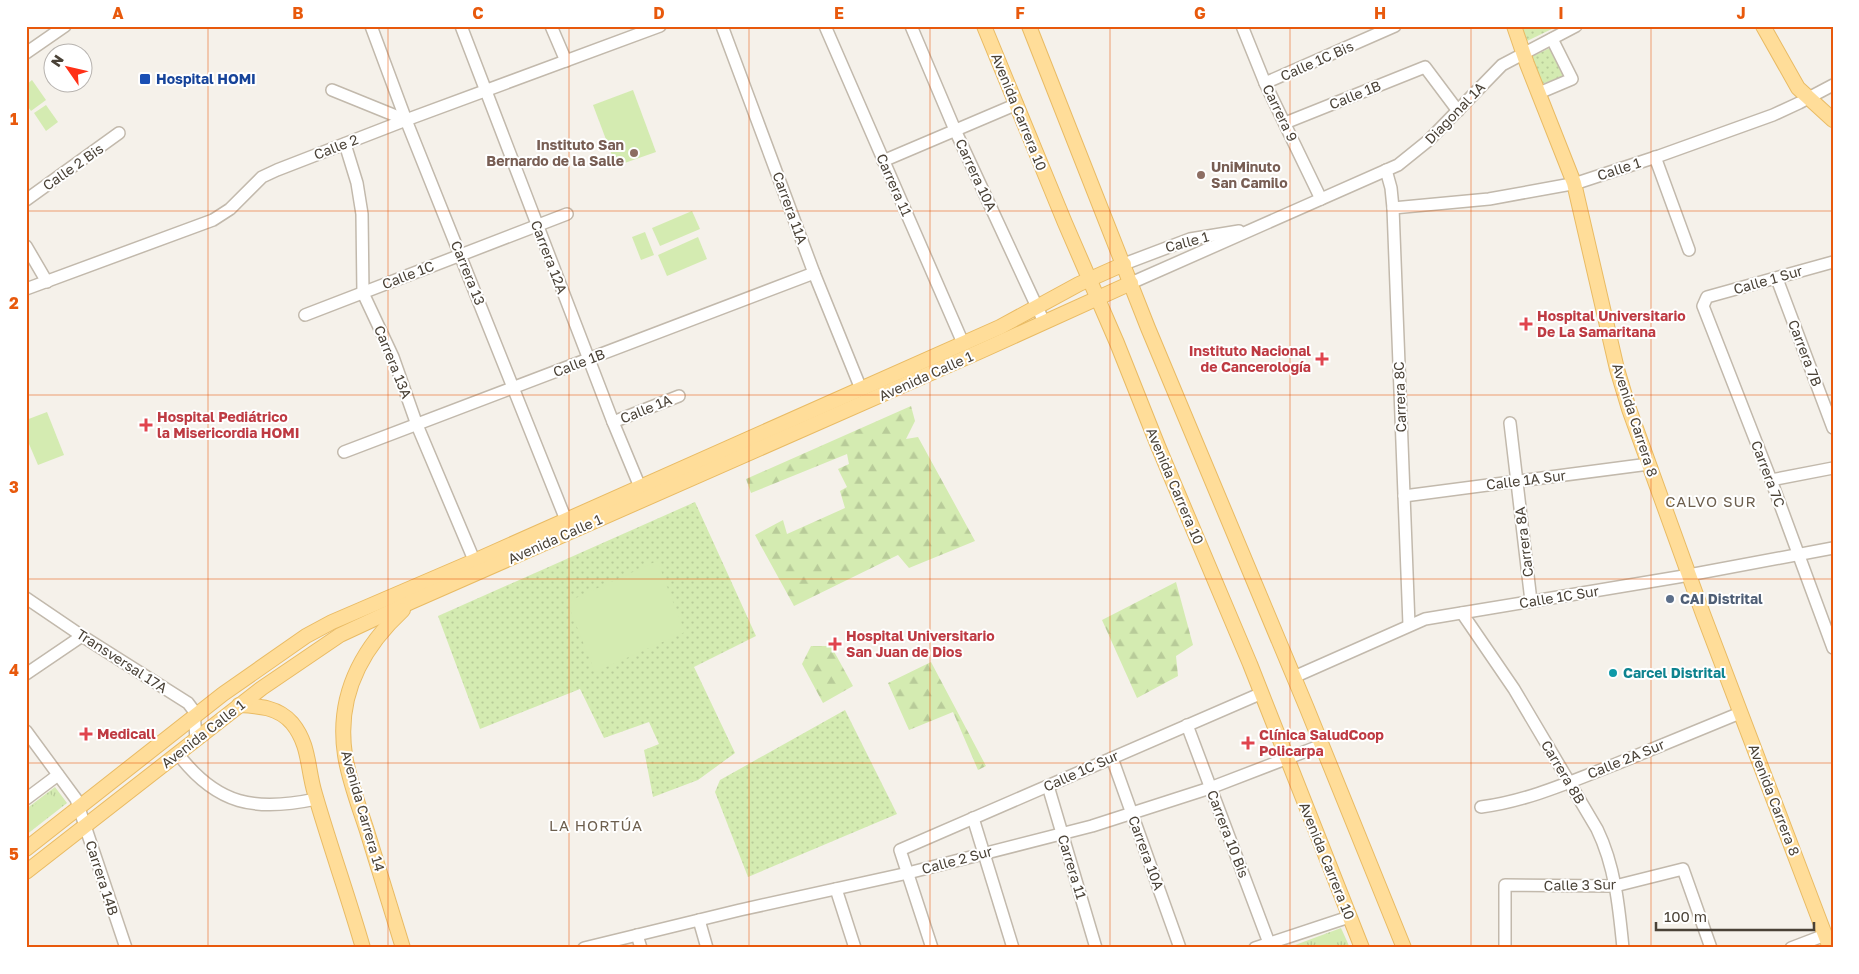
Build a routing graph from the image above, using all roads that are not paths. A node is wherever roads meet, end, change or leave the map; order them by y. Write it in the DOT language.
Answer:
graph roads {
  1 [pos="65,26"];
  2 [pos="371,26"];
  3 [pos="461,26"];
  4 [pos="551,26"];
  5 [pos="722,26"];
  6 [pos="825,26"];
  7 [pos="911,26"];
  8 [pos="984,26"];
  9 [pos="1029,26"];
  10 [pos="1242,26"];
  11 [pos="1395,26"];
  12 [pos="1514,26"];
  13 [pos="1576,26"];
  14 [pos="1763,26"];
  15 [pos="656,27"];
  16 [pos="1552,39"];
  17 [pos="26,54"];
  18 [pos="1523,54"];
  19 [pos="566,61"];
  20 [pos="1266,83"];
  21 [pos="1833,85"];
  22 [pos="332,90"];
  23 [pos="485,91"];
  24 [pos="1539,93"];
  25 [pos="1808,99"];
  26 [pos="1017,104"];
  27 [pos="1458,111"];
  28 [pos="406,120"];
  29 [pos="1833,120"];
  30 [pos="1285,123"];
  31 [pos="955,130"];
  32 [pos="119,134"];
  33 [pos="345,144"];
  34 [pos="1655,157"];
  35 [pos="884,161"];
  36 [pos="1386,170"];
  37 [pos="1574,183"];
  38 [pos="1321,199"];
  39 [pos="26,200"];
  40 [pos="1393,208"];
  41 [pos="568,214"];
  42 [pos="537,226"];
  43 [pos="1253,229"];
  44 [pos="26,246"];
  45 [pos="1689,250"];
  46 [pos="461,255"];
  47 [pos="1833,262"];
  48 [pos="1124,264"];
  49 [pos="814,273"];
  50 [pos="1089,279"];
  51 [pos="1777,279"];
  52 [pos="47,282"];
  53 [pos="1131,283"];
  54 [pos="26,289"];
  55 [pos="363,293"];
  56 [pos="1097,298"];
  57 [pos="1705,300"];
  58 [pos="1036,307"];
  59 [pos="305,315"];
  60 [pos="1044,322"];
  61 [pos="964,343"];
  62 [pos="589,359"];
  63 [pos="514,388"];
  64 [pos="861,389"];
  65 [pos="679,396"];
  66 [pos="613,422"];
  67 [pos="1510,424"];
  68 [pos="417,425"];
  69 [pos="1833,428"];
  70 [pos="344,452"];
  71 [pos="1649,464"];
  72 [pos="1833,468"];
  73 [pos="1771,480"];
  74 [pos="1517,482"];
  75 [pos="640,487"];
  76 [pos="1404,496"];
  77 [pos="568,526"];
  78 [pos="1833,548"];
  79 [pos="1799,554"];
  80 [pos="476,566"];
  81 [pos="1689,575"];
  82 [pos="26,598"];
  83 [pos="1531,601"];
  84 [pos="411,602"];
  85 [pos="1462,613"];
  86 [pos="1409,625"];
  87 [pos="1829,626"];
  88 [pos="82,636"];
  89 [pos="1833,648"];
  90 [pos="26,674"];
  91 [pos="1294,677"];
  92 [pos="1262,693"];
  93 [pos="239,705"];
  94 [pos="1740,712"];
  95 [pos="194,716"];
  96 [pos="1187,725"];
  97 [pos="26,731"];
  98 [pos="196,739"];
  99 [pos="1322,745"];
  100 [pos="178,754"];
  101 [pos="1112,758"];
  102 [pos="1287,759"];
  103 [pos="58,775"];
  104 [pos="1570,782"];
  105 [pos="1048,786"];
  106 [pos="1210,788"];
  107 [pos="26,799"];
  108 [pos="316,799"];
  109 [pos="1481,807"];
  110 [pos="79,808"];
  111 [pos="1132,813"];
  112 [pos="973,818"];
  113 [pos="86,828"];
  114 [pos="1062,833"];
  115 [pos="26,849"];
  116 [pos="984,853"];
  117 [pos="26,872"];
  118 [pos="908,873"];
  119 [pos="1616,886"];
  120 [pos="836,889"];
  121 [pos="1349,917"];
  122 [pos="699,920"];
  123 [pos="637,935"];
  124 [pos="1827,942"];
  125 [pos="1269,943"];
  126 [pos="126,948"];
  127 [pos="363,948"];
  128 [pos="403,948"];
  129 [pos="584,948"];
  130 [pos="641,948"];
  131 [pos="707,948"];
  132 [pos="855,948"];
  133 [pos="932,948"];
  134 [pos="1013,948"];
  135 [pos="1096,948"];
  136 [pos="1180,948"];
  137 [pos="1255,948"];
  138 [pos="1362,948"];
  139 [pos="1404,948"];
  140 [pos="1505,948"];
  141 [pos="1623,948"];
  142 [pos="1711,948"];
  143 [pos="1791,948"];
  1 -- 17 [label="street"];
  2 -- 28 [label="street, Carrera 13"];
  3 -- 23 [label="street, Carrera 12A"];
  4 -- 19 [label="street"];
  5 -- 49 [label="street, Carrera 11A"];
  6 -- 35 [label="street, Carrera 11"];
  7 -- 31 [label="street, Carrera 10A"];
  8 -- 26 [label="main road, Avenida Carrera 10"];
  9 -- 48 [label="main road"];
  10 -- 20 [label="street, Carrera 9"];
  11 -- 20 [label="street, Calle 1C Bis"];
  12 -- 18 [label="main road, Avenida Carrera 8"];
  13 -- 16 [label="street"];
  14 -- 25 [label="main road"];
  15 -- 19 [label="street, Calle 2"];
  16 -- 18 [label="street"];
  16 -- 24 [label="street"];
  18 -- 24 [label="main road, Avenida Carrera 8"];
  18 -- 27 [label="street, Diagonal 1A"];
  19 -- 23 [label="street, Calle 2"];
  20 -- 30 [label="street, Carrera 9"];
  21 -- 25 [label="street, Calle 1"];
  22 -- 28 [label="street"];
  23 -- 28 [label="street, Calle 2"];
  23 -- 42 [label="street, Carrera 12A"];
  24 -- 37 [label="main road, Avenida Carrera 8"];
  25 -- 29 [label="main road"];
  25 -- 34 [label="street, Calle 1"];
  26 -- 31 [label="street"];
  26 -- 50 [label="main road, Avenida Carrera 10"];
  27 -- 30 [label="street, Calle 1B"];
  27 -- 36 [label="street, Diagonal 1A"];
  28 -- 33 [label="street, Calle 2"];
  28 -- 46 [label="street, Carrera 13"];
  30 -- 38 [label="street, Carrera 9"];
  31 -- 35 [label="street"];
  31 -- 58 [label="street, Carrera 10A"];
  32 -- 39 [label="street, Calle 2 Bis"];
  33 -- 52 [label="street, Calle 2"];
  33 -- 55 [label="street, Carrera 13A"];
  34 -- 37 [label="street, Calle 1"];
  34 -- 45 [label="street"];
  35 -- 61 [label="street, Carrera 11"];
  36 -- 38 [label="street, Calle 1"];
  36 -- 40 [label="street, Carrera 8C"];
  37 -- 40 [label="street, Calle 1"];
  37 -- 71 [label="main road, Avenida Carrera 8"];
  38 -- 43 [label="street, Calle 1"];
  40 -- 76 [label="street, Carrera 8C"];
  41 -- 42 [label="street, Calle 1C"];
  42 -- 46 [label="street, Calle 1C"];
  42 -- 62 [label="street, Carrera 12A"];
  43 -- 48 [label="street, Calle 1"];
  43 -- 53 [label="street, Calle 1"];
  44 -- 52 [label="street"];
  46 -- 55 [label="street, Calle 1C"];
  46 -- 63 [label="street, Carrera 13"];
  47 -- 51 [label="street, Calle 1 Sur"];
  48 -- 50 [label="main road, Avenida Calle 1"];
  48 -- 53 [label="main road"];
  49 -- 62 [label="street, Calle 1B"];
  49 -- 64 [label="street, Carrera 11A"];
  50 -- 56 [label="main road, Avenida Carrera 10"];
  50 -- 58 [label="main road, Avenida Calle 1"];
  51 -- 57 [label="street, Calle 1 Sur"];
  51 -- 69 [label="street, Carrera 7B"];
  52 -- 54 [label="street, Calle 2"];
  53 -- 56 [label="main road, Avenida Calle 1"];
  53 -- 91 [label="main road"];
  55 -- 59 [label="street, Calle 1C"];
  55 -- 68 [label="street, Carrera 13A"];
  56 -- 60 [label="main road, Avenida Calle 1"];
  56 -- 92 [label="main road, Avenida Carrera 10"];
  57 -- 73 [label="street, Carrera 7C"];
  58 -- 60 [label="street, Carrera 10A"];
  58 -- 61 [label="main road, Avenida Calle 1"];
  60 -- 77 [label="main road, Avenida Calle 1"];
  61 -- 64 [label="main road, Avenida Calle 1"];
  62 -- 63 [label="street, Calle 1B"];
  62 -- 66 [label="street, Carrera 12A"];
  63 -- 68 [label="street, Calle 1B"];
  63 -- 77 [label="street, Carrera 13"];
  64 -- 75 [label="main road, Avenida Calle 1"];
  65 -- 66 [label="street, Calle 1A"];
  66 -- 75 [label="street, Carrera 12A"];
  67 -- 74 [label="street, Carrera 8A"];
  68 -- 70 [label="street, Calle 1B"];
  68 -- 80 [label="street, Carrera 13A"];
  71 -- 74 [label="street, Calle 1A Sur"];
  71 -- 81 [label="main road, Avenida Carrera 8"];
  72 -- 73 [label="street"];
  73 -- 79 [label="street, Carrera 7C"];
  74 -- 76 [label="street, Calle 1A Sur"];
  74 -- 83 [label="street, Carrera 8A"];
  75 -- 77 [label="main road, Avenida Calle 1"];
  76 -- 86 [label="street, Carrera 8C"];
  77 -- 80 [label="main road, Avenida Calle 1"];
  78 -- 79 [label="street, Calle 1C Sur"];
  79 -- 81 [label="street, Calle 1C Sur"];
  79 -- 87 [label="street, Carrera 7C"];
  80 -- 84 [label="main road, Avenida Calle 1"];
  80 -- 95 [label="main road, Avenida Calle 1"];
  81 -- 83 [label="street, Calle 1C Sur"];
  81 -- 94 [label="main road, Avenida Carrera 8"];
  82 -- 88 [label="street, Transversal 17A"];
  83 -- 85 [label="street, Calle 1C Sur"];
  84 -- 93 [label="main road, Avenida Calle 1"];
  84 -- 128 [label="main road, Avenida Carrera 14"];
  85 -- 86 [label="street, Calle 1C Sur"];
  85 -- 104 [label="street, Carrera 8B"];
  86 -- 91 [label="street, Calle 1C Sur"];
  87 -- 89 [label="street, Carrera 7C"];
  88 -- 90 [label="street"];
  88 -- 95 [label="street, Transversal 17A"];
  91 -- 99 [label="main road"];
  92 -- 96 [label="street, Calle 1C Sur"];
  92 -- 102 [label="main road, Avenida Carrera 10"];
  93 -- 98 [label="main road, Avenida Calle 1"];
  93 -- 108 [label="main road"];
  94 -- 104 [label="street, Calle 2A Sur"];
  94 -- 124 [label="main road, Avenida Carrera 8"];
  95 -- 98 [label="street"];
  95 -- 110 [label="main road, Avenida Calle 1"];
  96 -- 101 [label="street, Calle 1C Sur"];
  96 -- 106 [label="street, Carrera 10 Bis"];
  97 -- 103 [label="street, Carrera 14B"];
  98 -- 100 [label="main road, Avenida Calle 1"];
  99 -- 102 [label="street, Calle 2 Sur"];
  99 -- 139 [label="main road"];
  100 -- 108 [label="street"];
  100 -- 113 [label="main road, Avenida Calle 1"];
  101 -- 105 [label="street, Calle 1C Sur"];
  101 -- 111 [label="street, Carrera 10A"];
  102 -- 106 [label="street, Calle 2 Sur"];
  102 -- 121 [label="main road, Avenida Carrera 10"];
  103 -- 107 [label="street"];
  103 -- 110 [label="street, Carrera 14B"];
  104 -- 109 [label="street, Calle 2A Sur"];
  104 -- 119 [label="street, Carrera 8B"];
  105 -- 112 [label="street, Calle 1C Sur"];
  105 -- 114 [label="street, Carrera 11"];
  106 -- 111 [label="street, Calle 2 Sur"];
  106 -- 125 [label="street, Carrera 10 Bis"];
  108 -- 127 [label="main road"];
  110 -- 113 [label="street, Carrera 14B"];
  110 -- 115 [label="main road, Avenida Calle 1"];
  111 -- 114 [label="street, Calle 2 Sur"];
  111 -- 136 [label="street, Carrera 10A"];
  112 -- 116 [label="street"];
  112 -- 118 [label="street, Calle 1C Sur"];
  113 -- 117 [label="main road, Avenida Calle 1"];
  113 -- 126 [label="street, Carrera 14B"];
  114 -- 116 [label="street, Calle 2 Sur"];
  114 -- 135 [label="street, Carrera 11"];
  116 -- 118 [label="street, Calle 2 Sur"];
  116 -- 134 [label="street"];
  118 -- 120 [label="street, Calle 2 Sur"];
  118 -- 133 [label="street"];
  119 -- 140 [label="street, Calle 3 Sur"];
  119 -- 141 [label="street, Carrera 8B"];
  119 -- 142 [label="street, Calle 3 Sur"];
  120 -- 122 [label="street, Calle 2 Sur"];
  120 -- 132 [label="street"];
  121 -- 125 [label="street"];
  121 -- 138 [label="main road, Avenida Carrera 10"];
  122 -- 123 [label="street, Calle 2 Sur"];
  122 -- 131 [label="street"];
  123 -- 129 [label="street, Calle 2 Sur"];
  123 -- 130 [label="street"];
  124 -- 143 [label="street"];
  125 -- 137 [label="street"];
}
